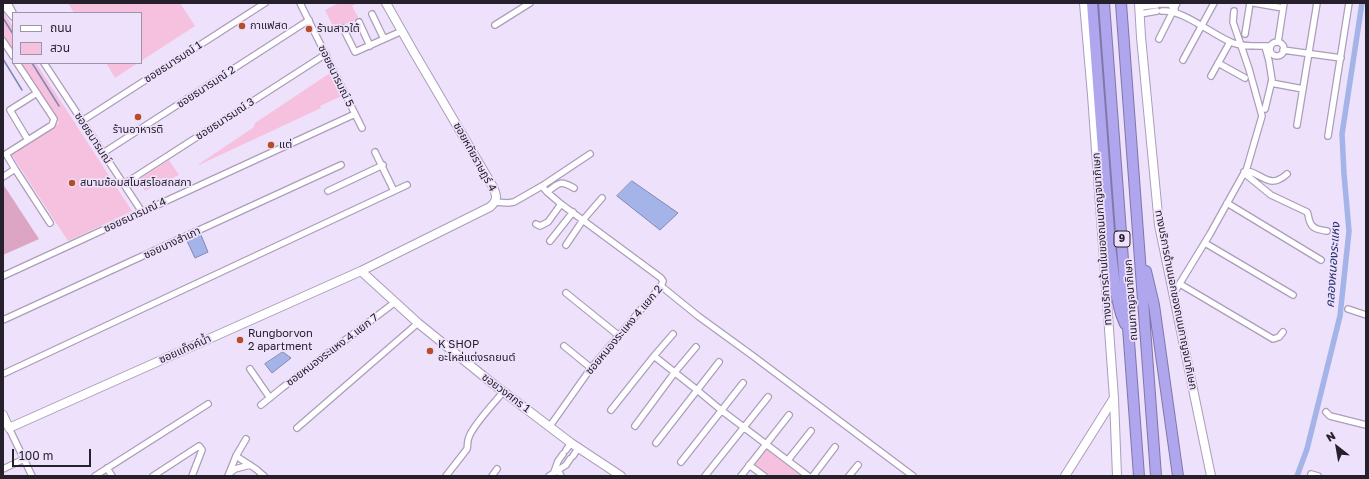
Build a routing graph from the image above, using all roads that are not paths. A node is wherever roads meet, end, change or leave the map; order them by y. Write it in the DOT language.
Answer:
graph roads {
  1 [pos="265,3"];
  2 [pos="300,3"];
  3 [pos="386,3"];
  4 [pos="530,3"];
  5 [pos="1084,3"];
  6 [pos="1092,3"];
  7 [pos="1104,3"];
  8 [pos="1121,3"];
  9 [pos="1214,3"];
  10 [pos="1250,3"];
  11 [pos="1254,3"];
  12 [pos="1317,3"];
  13 [pos="1349,3"];
  14 [pos="3,5"];
  15 [pos="1284,6"];
  16 [pos="1140,8"];
  17 [pos="1172,8"];
  18 [pos="1234,11"];
  19 [pos="372,14"];
  20 [pos="12,16"];
  21 [pos="309,20"];
  22 [pos="359,22"];
  23 [pos="495,25"];
  24 [pos="1202,27"];
  25 [pos="343,28"];
  26 [pos="402,31"];
  27 [pos="1245,34"];
  28 [pos="1159,39"];
  29 [pos="384,40"];
  30 [pos="3,41"];
  31 [pos="1230,42"];
  32 [pos="1278,42"];
  33 [pos="1241,45"];
  34 [pos="370,46"];
  35 [pos="1268,46"];
  36 [pos="1283,50"];
  37 [pos="1308,53"];
  38 [pos="12,54"];
  39 [pos="326,54"];
  40 [pos="1108,55"];
  41 [pos="1341,58"];
  42 [pos="1183,60"];
  43 [pos="1218,63"];
  44 [pos="18,64"];
  45 [pos="45,64"];
  46 [pos="1211,76"];
  47 [pos="1245,78"];
  48 [pos="1272,83"];
  49 [pos="1303,89"];
  50 [pos="37,93"];
  51 [pos="1100,108"];
  52 [pos="1266,109"];
  53 [pos="355,114"];
  54 [pos="82,121"];
  55 [pos="1297,125"];
  56 [pos="362,128"];
  57 [pos="1328,136"];
  58 [pos="28,140"];
  59 [pos="375,152"];
  60 [pos="103,153"];
  61 [pos="590,154"];
  62 [pos="341,165"];
  63 [pos="383,166"];
  64 [pos="15,169"];
  65 [pos="1245,172"];
  66 [pos="1287,174"];
  67 [pos="3,177"];
  68 [pos="124,184"];
  69 [pos="407,185"];
  70 [pos="542,186"];
  71 [pos="574,188"];
  72 [pos="328,190"];
  73 [pos="394,191"];
  74 [pos="547,192"];
  75 [pos="602,198"];
  76 [pos="495,202"];
  77 [pos="1227,203"];
  78 [pos="561,204"];
  79 [pos="142,212"];
  80 [pos="572,212"];
  81 [pos="583,220"];
  82 [pos="50,223"];
  83 [pos="536,224"];
  84 [pos="1327,231"];
  85 [pos="550,241"];
  86 [pos="1139,241"];
  87 [pos="1204,243"];
  88 [pos="566,245"];
  89 [pos="1321,260"];
  90 [pos="360,271"];
  91 [pos="3,276"];
  92 [pos="1180,284"];
  93 [pos="661,286"];
  94 [pos="566,293"];
  95 [pos="1174,293"];
  96 [pos="1293,295"];
  97 [pos="394,303"];
  98 [pos="1348,310"];
  99 [pos="1366,315"];
  100 [pos="3,320"];
  101 [pos="418,323"];
  102 [pos="1283,332"];
  103 [pos="673,334"];
  104 [pos="1129,334"];
  105 [pos="618,335"];
  106 [pos="564,346"];
  107 [pos="696,347"];
  108 [pos="654,356"];
  109 [pos="719,362"];
  110 [pos="591,368"];
  111 [pos="250,370"];
  112 [pos="675,372"];
  113 [pos="3,374"];
  114 [pos="743,383"];
  115 [pos="697,390"];
  116 [pos="504,392"];
  117 [pos="768,397"];
  118 [pos="270,398"];
  119 [pos="1114,398"];
  120 [pos="208,404"];
  121 [pos="261,406"];
  122 [pos="611,410"];
  123 [pos="721,410"];
  124 [pos="1326,412"];
  125 [pos="3,415"];
  126 [pos="789,415"];
  127 [pos="1366,425"];
  128 [pos="550,426"];
  129 [pos="635,426"];
  130 [pos="744,427"];
  131 [pos="9,428"];
  132 [pos="297,428"];
  133 [pos="811,431"];
  134 [pos="246,439"];
  135 [pos="571,443"];
  136 [pos="656,443"];
  137 [pos="766,444"];
  138 [pos="579,447"];
  139 [pos="835,447"];
  140 [pos="236,456"];
  141 [pos="24,459"];
  142 [pos="788,460"];
  143 [pos="681,462"];
  144 [pos="250,465"];
  145 [pos="749,465"];
  146 [pos="858,465"];
  147 [pos="107,468"];
  148 [pos="3,469"];
  149 [pos="497,470"];
  150 [pos="556,471"];
  151 [pos="1311,474"];
  152 [pos="228,475"];
  153 [pos="32,476"];
  154 [pos="95,476"];
  155 [pos="112,476"];
  156 [pos="153,476"];
  157 [pos="192,476"];
  158 [pos="264,476"];
  159 [pos="446,476"];
  160 [pos="492,476"];
  161 [pos="549,476"];
  162 [pos="561,476"];
  163 [pos="621,476"];
  164 [pos="705,476"];
  165 [pos="741,476"];
  166 [pos="764,476"];
  167 [pos="808,476"];
  168 [pos="813,476"];
  169 [pos="849,476"];
  170 [pos="913,476"];
  171 [pos="1065,476"];
  172 [pos="1117,476"];
  173 [pos="1139,476"];
  174 [pos="1156,476"];
  175 [pos="1178,476"];
  176 [pos="1211,476"];
  177 [pos="1318,476"];
  1 -- 54 [label="street, ซอยธนารมณ์ 1"];
  2 -- 21 [label="street, ซอยธนารมณ์ 5"];
  3 -- 26 [label="street, ซอยหทัยราษฎร์ 4"];
  4 -- 23 [label="street"];
  5 -- 119 [label="street, ทางบริการด้านในของถนนกาญจนาภิเษก"];
  6 -- 51 [label="highway"];
  7 -- 40 [label="highway, ถนนกาญจนาภิเษก / 9"];
  8 -- 86 [label="highway, ถนนกาญจนาภิเษก / 9"];
  9 -- 24 [label="street"];
  10 -- 27 [label="street"];
  11 -- 15 [label="street"];
  12 -- 37 [label="street"];
  13 -- 41 [label="street"];
  14 -- 20 [label="street"];
  15 -- 32 [label="street"];
  16 -- 17 [label="street"];
  16 -- 17 [label="street"];
  16 -- 95 [label="street, ทางบริการด้านนอกของถนนกาญจนาภิเษก"];
  17 -- 24 [label="street"];
  17 -- 28 [label="street"];
  18 -- 33 [label="street"];
  19 -- 29 [label="street"];
  21 -- 39 [label="street, ซอยธนารมณ์ 5"];
  21 -- 60 [label="street, ซอยธนารมณ์ 2"];
  22 -- 34 [label="street"];
  24 -- 31 [label="street"];
  24 -- 42 [label="street"];
  25 -- 34 [label="street"];
  26 -- 29 [label="street"];
  26 -- 76 [label="street, ซอยหทัยราษฎร์ 4"];
  29 -- 34 [label="street"];
  30 -- 38 [label="street"];
  31 -- 33 [label="street"];
  31 -- 43 [label="street"];
  32 -- 35 [label="street"];
  32 -- 36 [label="street"];
  33 -- 35 [label="street"];
  33 -- 65 [label="street"];
  35 -- 36 [label="street"];
  35 -- 48 [label="street"];
  36 -- 37 [label="street"];
  37 -- 41 [label="street"];
  37 -- 49 [label="street"];
  39 -- 53 [label="street, ซอยธนารมณ์ 5"];
  39 -- 68 [label="street, ซอยธนารมณ์ 3"];
  40 -- 51 [label="highway"];
  40 -- 104 [label="highway, ถนนกาญจนาภิเษก / 9"];
  41 -- 57 [label="street"];
  43 -- 46 [label="street"];
  43 -- 47 [label="street"];
  44 -- 50 [label="street"];
  45 -- 54 [label="street, ซอยธนารมณ์"];
  48 -- 49 [label="street"];
  48 -- 52 [label="street"];
  49 -- 55 [label="street"];
  50 -- 58 [label="street"];
  50 -- 58 [label="street"];
  51 -- 104 [label="highway"];
  53 -- 56 [label="street, ซอยธนารมณ์ 5"];
  53 -- 79 [label="street, ซอยธนารมณ์ 4"];
  54 -- 60 [label="street, ซอยธนารมณ์"];
  58 -- 64 [label="street"];
  59 -- 63 [label="street"];
  60 -- 68 [label="street, ซอยธนารมณ์"];
  61 -- 70 [label="street"];
  62 -- 100 [label="street, ซอยนางสำเภา"];
  63 -- 72 [label="street"];
  63 -- 73 [label="street"];
  64 -- 67 [label="street"];
  64 -- 82 [label="street"];
  65 -- 66 [label="street"];
  65 -- 77 [label="street"];
  65 -- 84 [label="street"];
  68 -- 79 [label="street, ซอยธนารมณ์"];
  69 -- 73 [label="street"];
  70 -- 74 [label="street, ซอยหนองระแหง 4 แยก 2"];
  70 -- 76 [label="street"];
  71 -- 74 [label="street"];
  73 -- 113 [label="street"];
  74 -- 78 [label="street, ซอยหนองระแหง 4 แยก 2"];
  75 -- 81 [label="street"];
  76 -- 90 [label="street, ซอยหทัยราษฎร์ 4"];
  77 -- 87 [label="street"];
  77 -- 89 [label="street"];
  78 -- 80 [label="street, ซอยหนองระแหง 4 แยก 2"];
  78 -- 83 [label="street"];
  79 -- 91 [label="street, ซอยธนารมณ์ 4"];
  80 -- 81 [label="street, ซอยหนองระแหง 4 แยก 2"];
  80 -- 85 [label="street"];
  81 -- 88 [label="street"];
  81 -- 93 [label="street, ซอยหนองระแหง 4 แยก 2"];
  86 -- 174 [label="highway, ถนนกาญจนาภิเษก / 9"];
  86 -- 175 [label="highway"];
  87 -- 92 [label="street"];
  87 -- 96 [label="street"];
  90 -- 97 [label="street, ซอยวงศกร 1"];
  90 -- 131 [label="street, ซอยแท็งค์น้ำ"];
  92 -- 95 [label="street"];
  92 -- 102 [label="street"];
  93 -- 105 [label="street, ซอยหนองระแหง 4 แยก 2"];
  93 -- 170 [label="street"];
  94 -- 105 [label="street"];
  95 -- 176 [label="street, ทางบริการด้านนอกของถนนกาญจนาภิเษก"];
  97 -- 101 [label="street, ซอยวงศกร 1"];
  97 -- 118 [label="street, ซอยหนองระแหง 4 แยก 7"];
  98 -- 99 [label="street"];
  101 -- 116 [label="street, ซอยวงศกร 1"];
  101 -- 132 [label="street"];
  103 -- 108 [label="street"];
  104 -- 173 [label="highway, ถนนกาญจนาภิเษก / 9"];
  105 -- 110 [label="street, ซอยหนองระแหง 4 แยก 2"];
  106 -- 110 [label="street"];
  107 -- 112 [label="street"];
  108 -- 112 [label="street"];
  108 -- 122 [label="street"];
  109 -- 115 [label="street"];
  110 -- 128 [label="street, ซอยหนองระแหง 4 แยก 2"];
  111 -- 118 [label="street"];
  112 -- 115 [label="street"];
  112 -- 129 [label="street"];
  114 -- 123 [label="street"];
  115 -- 123 [label="street"];
  115 -- 136 [label="street"];
  116 -- 128 [label="street, ซอยวงศกร 1"];
  116 -- 159 [label="street"];
  117 -- 130 [label="street"];
  118 -- 121 [label="street, ซอยหนองระแหง 4 แยก 7"];
  119 -- 171 [label="street"];
  119 -- 172 [label="street, ทางบริการด้านในของถนนกาญจนาภิเษก"];
  120 -- 147 [label="street"];
  123 -- 130 [label="street"];
  123 -- 143 [label="street"];
  124 -- 127 [label="street"];
  125 -- 131 [label="street"];
  126 -- 137 [label="street"];
  128 -- 135 [label="street, ซอยวงศกร 1"];
  130 -- 137 [label="street"];
  130 -- 164 [label="street"];
  131 -- 141 [label="street"];
  133 -- 142 [label="street"];
  134 -- 140 [label="street"];
  135 -- 138 [label="street, ซอยวงศกร 1"];
  135 -- 150 [label="street"];
  137 -- 142 [label="street"];
  137 -- 145 [label="street"];
  138 -- 150 [label="street"];
  138 -- 163 [label="street, ซอยวงศกร 1"];
  139 -- 168 [label="street"];
  140 -- 144 [label="street"];
  140 -- 152 [label="street"];
  141 -- 148 [label="street"];
  141 -- 153 [label="street"];
  142 -- 167 [label="street"];
  144 -- 152 [label="street"];
  144 -- 158 [label="street"];
  145 -- 165 [label="street"];
  145 -- 166 [label="street"];
  146 -- 169 [label="street"];
  147 -- 154 [label="street"];
  147 -- 155 [label="street"];
  149 -- 160 [label="street"];
  150 -- 161 [label="street"];
  150 -- 162 [label="street"];
  151 -- 177 [label="street"];
  156 -- 157 [label="street"];
}
